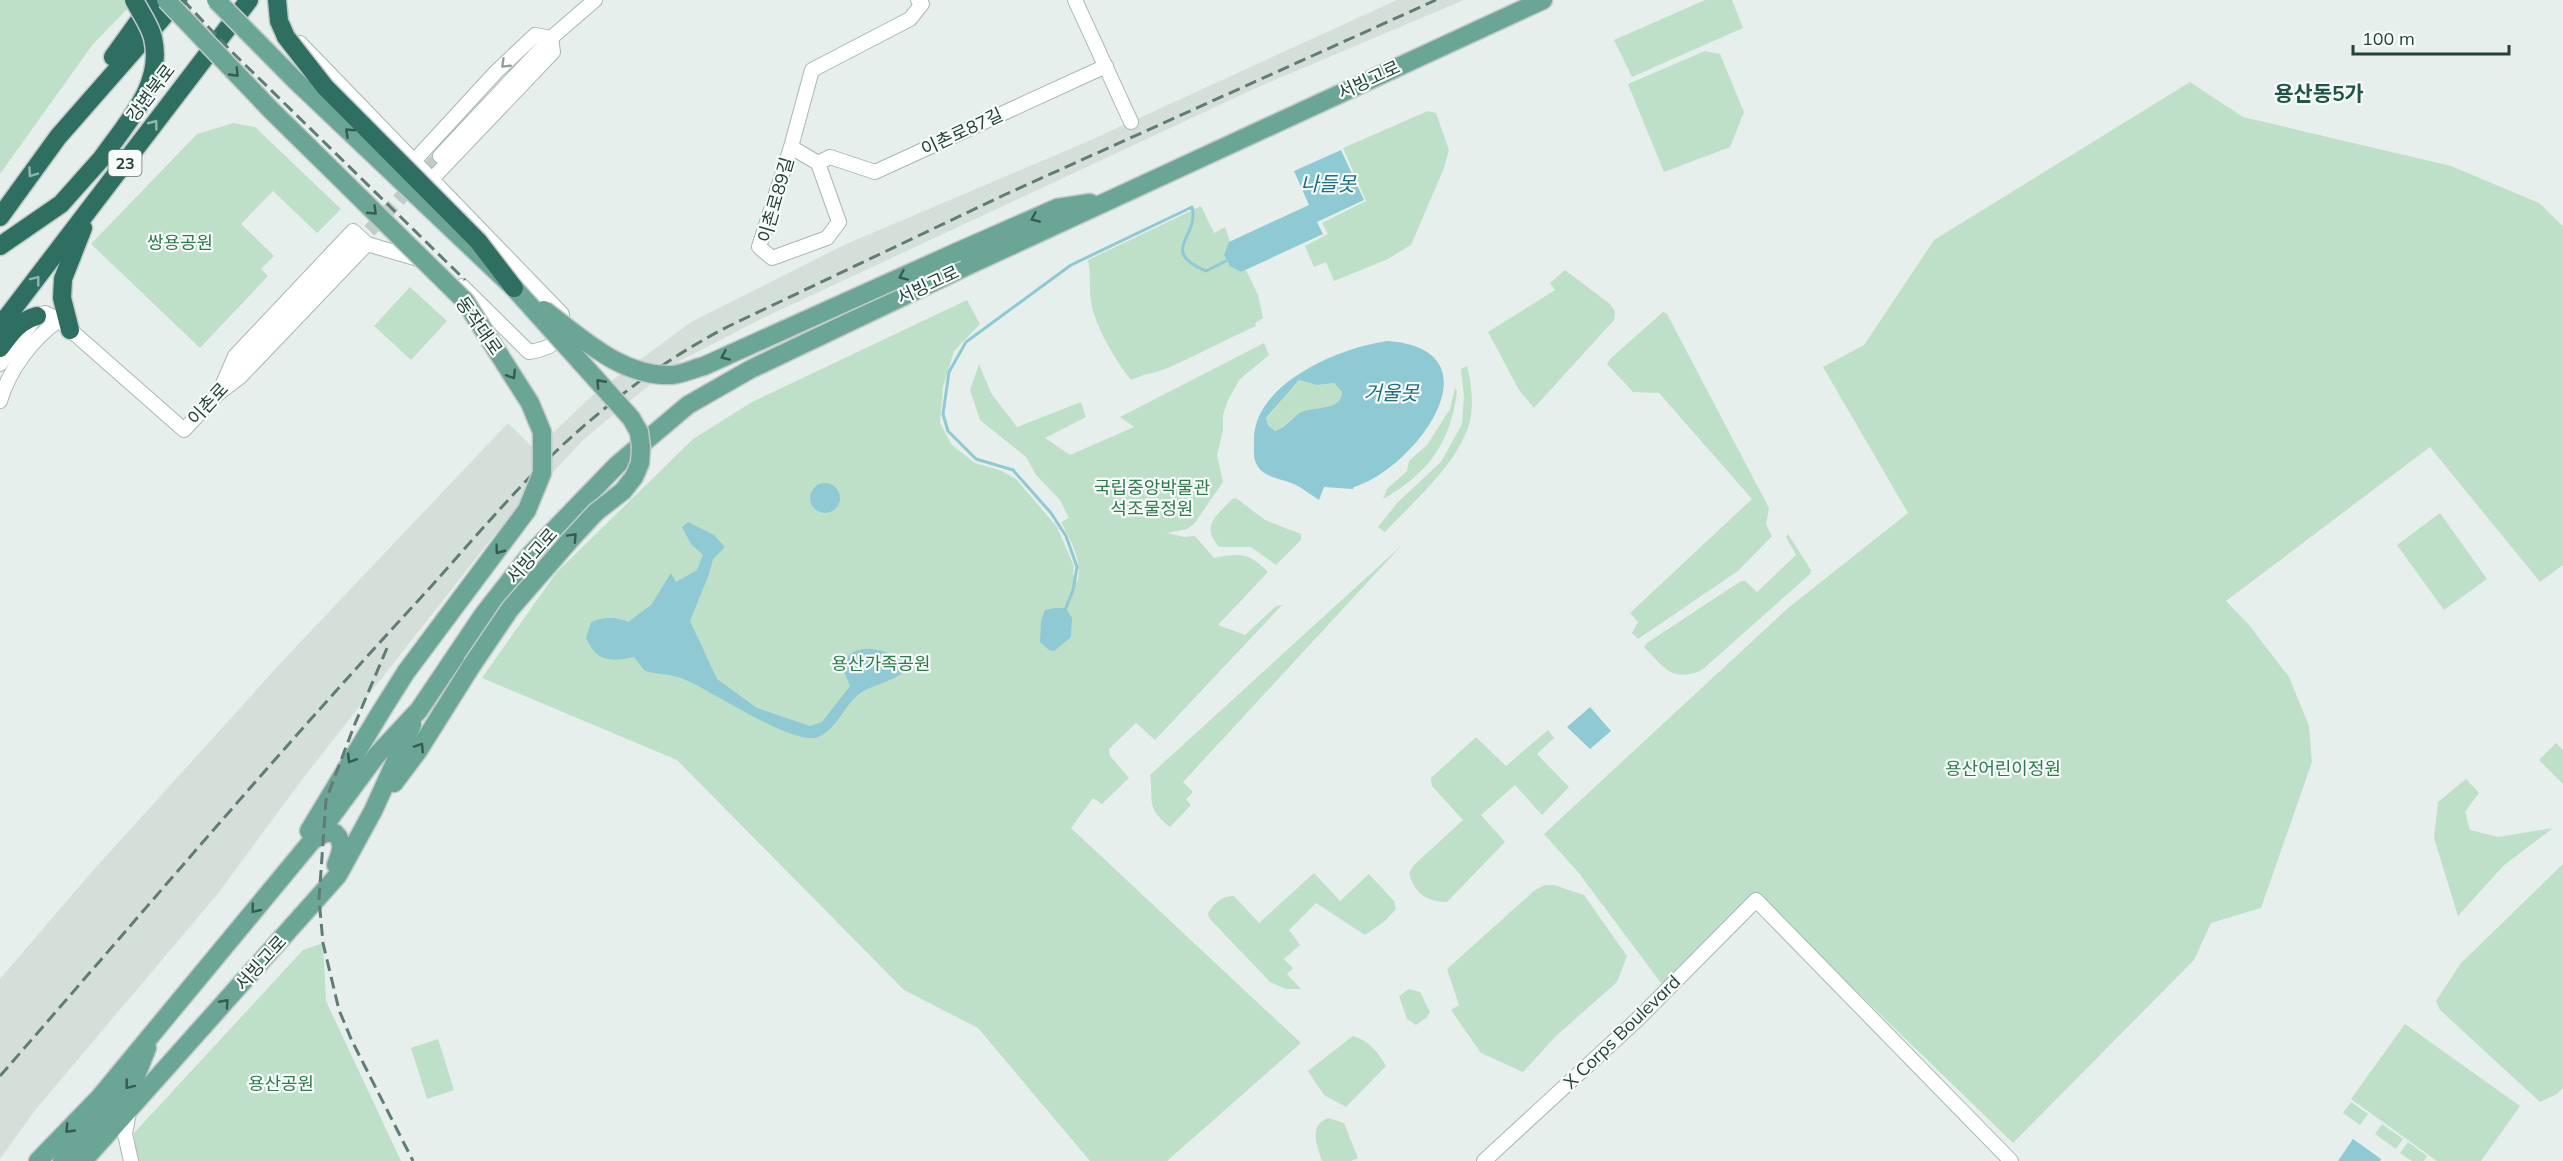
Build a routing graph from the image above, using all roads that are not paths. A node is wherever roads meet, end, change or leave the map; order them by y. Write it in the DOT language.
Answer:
graph roads {
  1 [pos="134,0"];
  2 [pos="154,0"];
  3 [pos="166,0"];
  4 [pos="178,0"];
  5 [pos="216,0"];
  6 [pos="249,0"];
  7 [pos="595,0"];
  8 [pos="918,0"];
  9 [pos="1075,0"];
  10 [pos="1543,0"];
  11 [pos="282,2"];
  12 [pos="551,38"];
  13 [pos="1106,66"];
  14 [pos="1131,122"];
  15 [pos="58,137"];
  16 [pos="791,147"];
  17 [pos="440,156"];
  18 [pos="415,160"];
  19 [pos="818,164"];
  20 [pos="433,178"];
  21 [pos="1112,200"];
  22 [pos="89,211"];
  23 [pos="0,218"];
  24 [pos="0,246"];
  25 [pos="514,288"];
  26 [pos="37,316"];
  27 [pos="64,325"];
  28 [pos="0,326"];
  29 [pos="0,348"];
  30 [pos="0,364"];
  31 [pos="0,401"];
  32 [pos="419,710"];
  33 [pos="373,811"];
  34 [pos="311,841"];
  35 [pos="292,864"];
  36 [pos="329,886"];
  37 [pos="154,1033"];
  38 [pos="129,1112"];
  39 [pos="38,1161"];
  40 [pos="62,1161"];
  41 [pos="83,1161"];
  42 [pos="131,1161"];
  43 [pos="1484,1161"];
  44 [pos="2011,1161"];
  1 -- 24 [label="highway, bridge"];
  2 -- 15 [label="highway"];
  3 -- 35 [label="main road, 동작대로, one-way, bridge"];
  4 -- 15 [label="highway"];
  25 -- 5 [label="main road, one-way, bridge"];
  22 -- 6 [label="highway, 강변북로 / 23, one-way"];
  7 -- 12 [label="street"];
  8 -- 16 [label="street, 이촌로89길"];
  9 -- 13 [label="street"];
  10 -- 21 [label="main road, 서빙고로"];
  11 -- 18 [label="street"];
  11 -- 25 [label="highway, bridge"];
  12 -- 17 [label="street"];
  12 -- 18 [label="street, one-way"];
  12 -- 20 [label="street"];
  13 -- 14 [label="street"];
  13 -- 19 [label="street, 이촌로87길"];
  15 -- 23 [label="highway, one-way"];
  16 -- 19 [label="street, 이촌로89길"];
  16 -- 19 [label="street, 이촌로89길"];
  18 -- 20 [label="street"];
  20 -- 27 [label="street, 이촌로"];
  21 -- 25 [label="main road, one-way, bridge"];
  21 -- 32 [label="main road, 서빙고로"];
  22 -- 27 [label="highway"];
  28 -- 22 [label="highway, 강변북로 / 23, one-way"];
  33 -- 25 [label="main road, one-way, bridge"];
  26 -- 27 [label="street"];
  26 -- 29 [label="highway"];
  26 -- 30 [label="street"];
  27 -- 31 [label="street"];
  32 -- 33 [label="main road, 서빙고로"];
  32 -- 34 [label="main road, 서빙고로"];
  33 -- 36 [label="main road, 서빙고로"];
  34 -- 35 [label="main road, 서빙고로"];
  34 -- 36 [label="main road"];
  35 -- 37 [label="main road, 서빙고로, one-way"];
  38 -- 36 [label="main road, 서빙고로, one-way"];
  37 -- 39 [label="main road, 서빙고로, one-way"];
  37 -- 40 [label="main road, 서빙고로, one-way"];
  38 -- 41 [label="main road, 서빙고로"];
  38 -- 42 [label="street"];
  43 -- 44 [label="street, X Corps Boulevard"];
}
